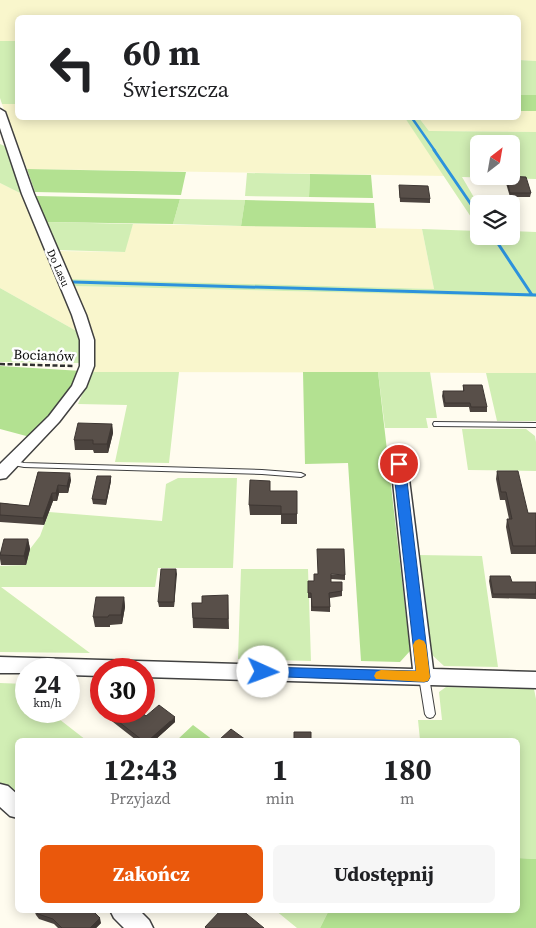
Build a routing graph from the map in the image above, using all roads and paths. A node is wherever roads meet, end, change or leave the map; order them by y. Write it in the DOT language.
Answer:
graph roads {
  1 [pos="0,112"];
  2 [pos="0,364"];
  3 [pos="87,366"];
  4 [pos="437,424"];
  5 [pos="536,425"];
  6 [pos="399,464"];
  7 [pos="6,468"];
  8 [pos="301,475"];
  9 [pos="0,665"];
  10 [pos="90,668"];
  11 [pos="155,669"];
  12 [pos="424,677"];
  13 [pos="536,680"];
  14 [pos="430,714"];
  15 [pos="0,793"];
  16 [pos="15,807"];
  17 [pos="125,913"];
  18 [pos="141,928"];
  1 -- 3 [label="street, Do Lasu"];
  2 -- 3 [label="path, Bocianów"];
  3 -- 7 [label="street, Do Lasu"];
  4 -- 5 [label="lane"];
  6 -- 12 [label="street"];
  7 -- 8 [label="lane"];
  9 -- 10 [label="street"];
  11 -- 12 [label="street"];
  12 -- 13 [label="street"];
  12 -- 14 [label="lane"];
  15 -- 16 [label="street"];
  17 -- 18 [label="street"];
}
